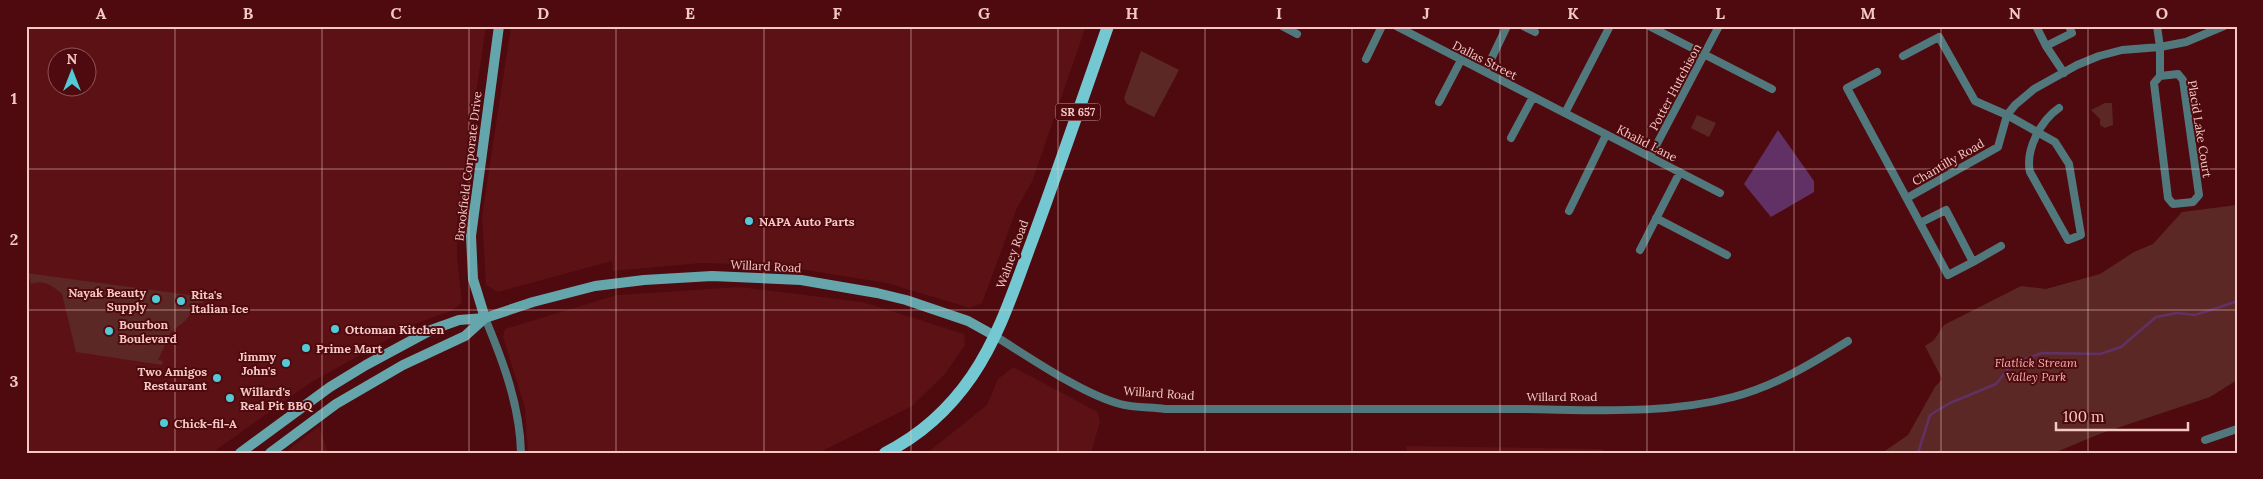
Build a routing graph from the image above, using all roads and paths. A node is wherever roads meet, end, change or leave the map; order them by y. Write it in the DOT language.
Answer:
graph roads {
  1 [pos="499,26"];
  2 [pos="1108,26"];
  3 [pos="1282,26"];
  4 [pos="1382,26"];
  5 [pos="1396,26"];
  6 [pos="1507,26"];
  7 [pos="1523,26"];
  8 [pos="1610,26"];
  9 [pos="1650,26"];
  10 [pos="1719,26"];
  11 [pos="2036,26"];
  12 [pos="2068,26"];
  13 [pos="2157,26"];
  14 [pos="2224,26"];
  15 [pos="1535,32"];
  16 [pos="1297,34"];
  17 [pos="2046,46"];
  18 [pos="2160,47"];
  19 [pos="1704,54"];
  20 [pos="1903,56"];
  21 [pos="1366,59"];
  22 [pos="1461,60"];
  23 [pos="1485,72"];
  24 [pos="1877,72"];
  25 [pos="2064,73"];
  26 [pos="2160,76"];
  27 [pos="1772,89"];
  28 [pos="1533,97"];
  29 [pos="1439,102"];
  30 [pos="2059,108"];
  31 [pos="1565,113"];
  32 [pos="2007,115"];
  33 [pos="2038,131"];
  34 [pos="1606,135"];
  35 [pos="1511,138"];
  36 [pos="1650,157"];
  37 [pos="1680,172"];
  38 [pos="1720,193"];
  39 [pos="1907,198"];
  40 [pos="1569,211"];
  41 [pos="1656,218"];
  42 [pos="1920,224"];
  43 [pos="2001,246"];
  44 [pos="1640,250"];
  45 [pos="1727,256"];
  46 [pos="1973,262"];
  47 [pos="485,318"];
  48 [pos="994,336"];
  49 [pos="1848,341"];
  50 [pos="2237,428"];
  51 [pos="2205,440"];
  52 [pos="240,453"];
  53 [pos="270,453"];
  54 [pos="522,453"];
  55 [pos="885,453"];
  1 -- 47 [label="main road, Brookfield Corporate Drive"];
  2 -- 48 [label="main road, Walney Road / SR 657"];
  3 -- 16 [label="street"];
  4 -- 21 [label="street"];
  5 -- 22 [label="street, Dallas Street"];
  6 -- 23 [label="street"];
  7 -- 15 [label="street"];
  8 -- 31 [label="street"];
  9 -- 19 [label="street"];
  10 -- 19 [label="street, Potter Hutchison"];
  11 -- 17 [label="street"];
  12 -- 17 [label="street"];
  13 -- 18 [label="street, Placid Lake Court"];
  14 -- 18 [label="street, Chantilly Road"];
  17 -- 25 [label="street"];
  18 -- 25 [label="street, Chantilly Road"];
  18 -- 26 [label="street, Placid Lake Court"];
  19 -- 27 [label="street"];
  19 -- 36 [label="street, Potter Hutchison"];
  20 -- 32 [label="street"];
  22 -- 23 [label="street, Dallas Street"];
  22 -- 29 [label="street"];
  23 -- 28 [label="street, Dallas Street"];
  24 -- 39 [label="street"];
  25 -- 32 [label="street, Chantilly Road"];
  26 -- 26 [label="street, Placid Lake Court"];
  28 -- 31 [label="street, Dallas Street"];
  28 -- 35 [label="street"];
  30 -- 33 [label="street"];
  31 -- 34 [label="street, Khalid Lane"];
  32 -- 33 [label="street"];
  32 -- 39 [label="street, Chantilly Road"];
  33 -- 33 [label="street"];
  34 -- 36 [label="street, Khalid Lane"];
  34 -- 40 [label="street"];
  36 -- 37 [label="street, Khalid Lane"];
  37 -- 38 [label="street, Khalid Lane"];
  37 -- 41 [label="street"];
  39 -- 42 [label="street"];
  41 -- 44 [label="street"];
  41 -- 45 [label="street"];
  42 -- 46 [label="street"];
  42 -- 46 [label="street"];
  43 -- 46 [label="street"];
  47 -- 48 [label="main road, Willard Road"];
  47 -- 52 [label="main road, Willard Road"];
  47 -- 53 [label="main road, Willard Road"];
  47 -- 54 [label="street, Brookfield Corporate Drive"];
  48 -- 49 [label="street, Willard Road"];
  48 -- 55 [label="main road, Walney Road / SR 657"];
  50 -- 51 [label="street"];
}
